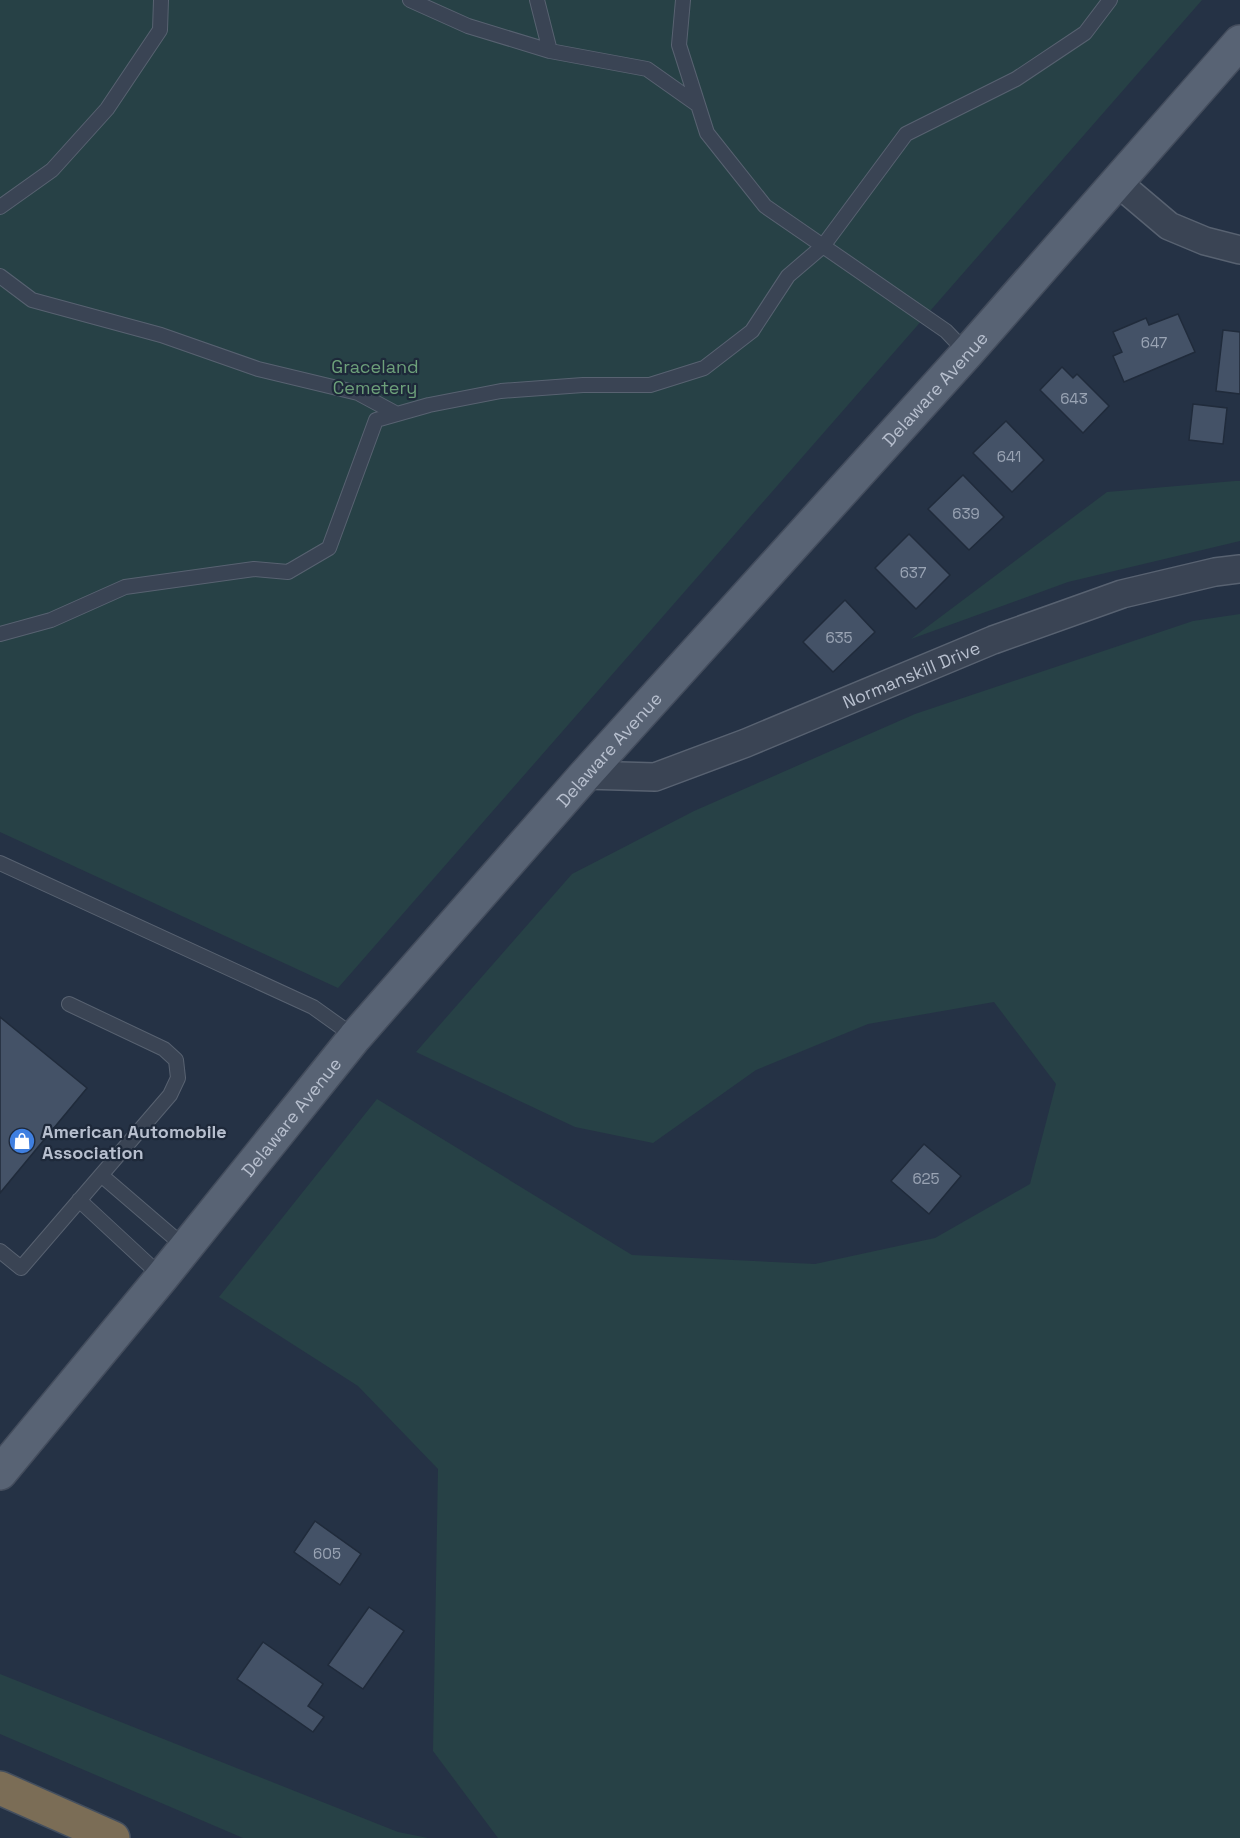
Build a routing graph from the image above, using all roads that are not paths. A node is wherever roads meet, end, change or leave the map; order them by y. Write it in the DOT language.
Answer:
graph roads {
  1 [pos="161,0"];
  2 [pos="171,0"];
  3 [pos="410,0"];
  4 [pos="537,0"];
  5 [pos="683,0"];
  6 [pos="1110,0"];
  7 [pos="160,19"];
  8 [pos="1240,42"];
  9 [pos="550,51"];
  10 [pos="698,105"];
  11 [pos="1117,182"];
  12 [pos="0,207"];
  13 [pos="823,246"];
  14 [pos="1240,250"];
  15 [pos="0,276"];
  16 [pos="967,353"];
  17 [pos="397,414"];
  18 [pos="1240,569"];
  19 [pos="0,634"];
  20 [pos="585,775"];
  21 [pos="0,863"];
  22 [pos="69,1004"];
  23 [pos="355,1037"];
  24 [pos="101,1174"];
  25 [pos="79,1200"];
  26 [pos="186,1248"];
  27 [pos="0,1251"];
  28 [pos="162,1277"];
  29 [pos="0,1473"];
  30 [pos="0,1788"];
  31 [pos="112,1838"];
  1 -- 7 [label="lane"];
  2 -- 7 [label="lane"];
  3 -- 9 [label="lane"];
  4 -- 9 [label="lane"];
  5 -- 10 [label="lane"];
  6 -- 13 [label="lane"];
  7 -- 12 [label="lane"];
  8 -- 11 [label="main road, Delaware Avenue"];
  9 -- 10 [label="lane"];
  10 -- 13 [label="lane"];
  11 -- 14 [label="street"];
  11 -- 16 [label="main road, Delaware Avenue"];
  13 -- 16 [label="lane"];
  13 -- 17 [label="lane"];
  15 -- 17 [label="lane"];
  16 -- 20 [label="main road, Delaware Avenue"];
  17 -- 19 [label="lane"];
  18 -- 20 [label="street, Normanskill Drive"];
  20 -- 23 [label="main road, Delaware Avenue"];
  21 -- 23 [label="lane"];
  22 -- 24 [label="lane"];
  23 -- 26 [label="main road, Delaware Avenue"];
  24 -- 25 [label="lane"];
  24 -- 26 [label="lane"];
  25 -- 27 [label="lane"];
  25 -- 28 [label="lane"];
  26 -- 28 [label="main road, Delaware Avenue"];
  28 -- 29 [label="main road, Delaware Avenue"];
  30 -- 31 [label="highway"];
}
